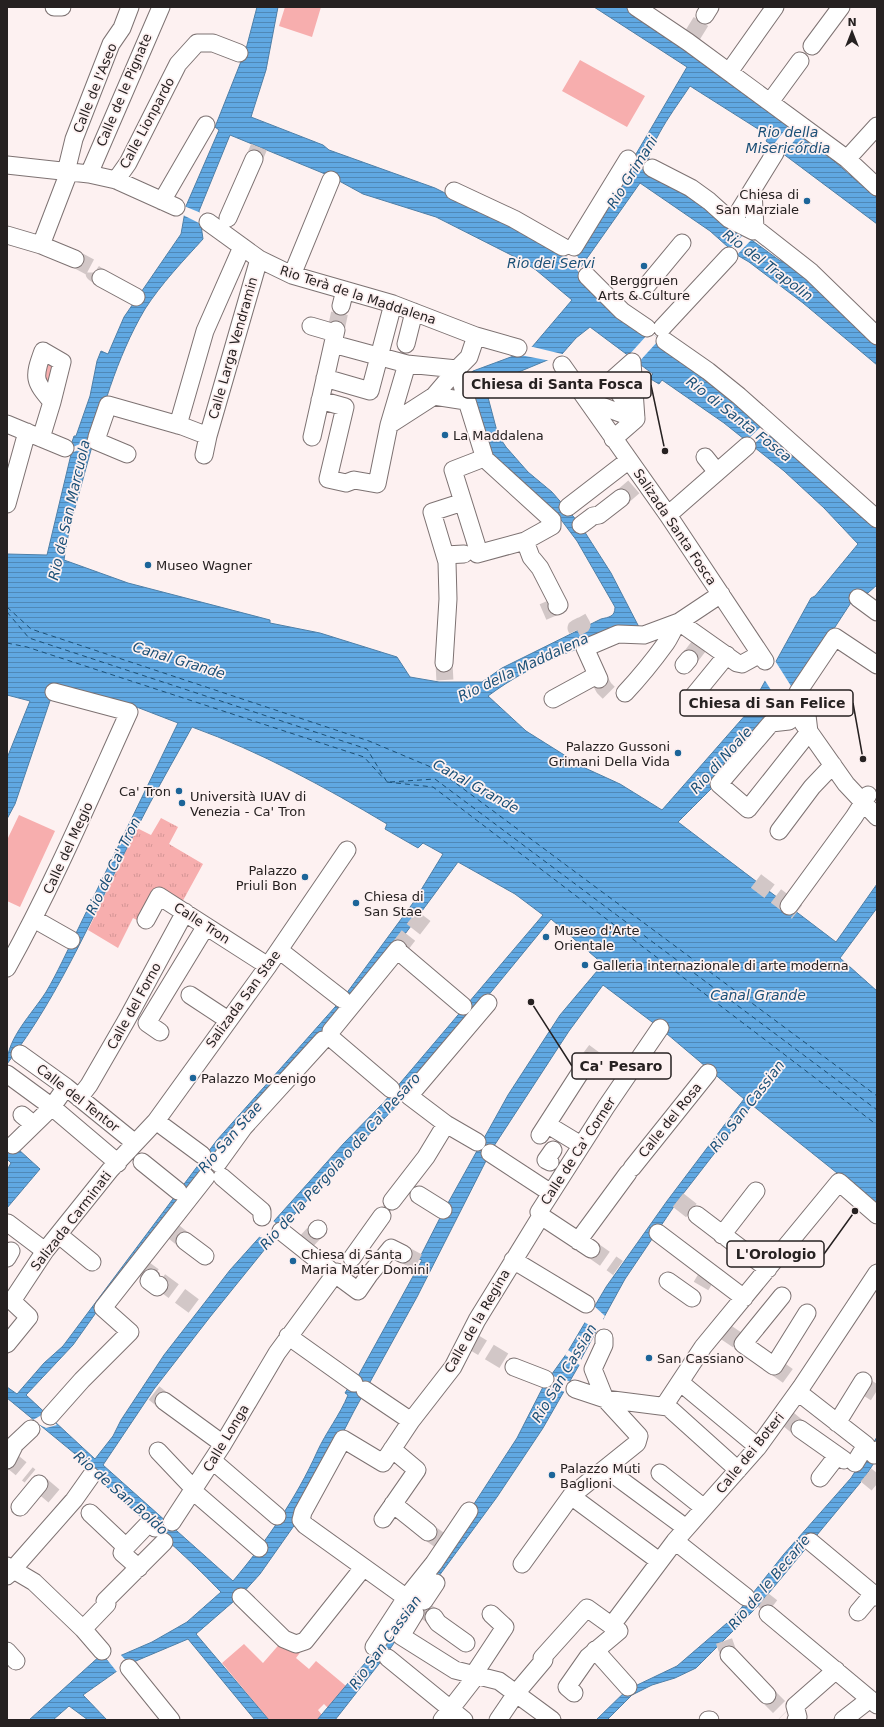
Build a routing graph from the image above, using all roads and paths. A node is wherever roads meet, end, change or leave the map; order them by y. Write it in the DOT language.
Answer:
graph roads {
  1 [pos="54,7"];
  2 [pos="62,7"];
  3 [pos="128,7"];
  4 [pos="161,7"];
  5 [pos="636,7"];
  6 [pos="775,7"];
  7 [pos="841,7"];
  8 [pos="812,46"];
  9 [pos="239,53"];
  10 [pos="800,61"];
  11 [pos="729,72"];
  12 [pos="770,102"];
  13 [pos="206,125"];
  14 [pos="877,126"];
  15 [pos="775,153"];
  16 [pos="254,159"];
  17 [pos="628,159"];
  18 [pos="847,159"];
  19 [pos="7,165"];
  20 [pos="652,168"];
  21 [pos="64,171"];
  22 [pos="89,174"];
  23 [pos="331,180"];
  24 [pos="116,181"];
  25 [pos="877,187"];
  26 [pos="454,191"];
  27 [pos="753,191"];
  28 [pos="731,220"];
  29 [pos="753,231"];
  30 [pos="7,235"];
  31 [pos="682,243"];
  32 [pos="41,245"];
  33 [pos="242,248"];
  34 [pos="729,256"];
  35 [pos="75,259"];
  36 [pos="258,259"];
  37 [pos="292,275"];
  38 [pos="587,276"];
  39 [pos="101,278"];
  40 [pos="643,290"];
  41 [pos="136,297"];
  42 [pos="393,304"];
  43 [pos="414,312"];
  44 [pos="311,326"];
  45 [pos="658,333"];
  46 [pos="335,335"];
  47 [pos="476,336"];
  48 [pos="877,336"];
  49 [pos="518,348"];
  50 [pos="380,357"];
  51 [pos="404,357"];
  52 [pos="562,365"];
  53 [pos="457,369"];
  54 [pos="325,378"];
  55 [pos="611,381"];
  56 [pos="434,396"];
  57 [pos="591,399"];
  58 [pos="320,400"];
  59 [pos="52,402"];
  60 [pos="469,409"];
  61 [pos="638,421"];
  62 [pos="7,424"];
  63 [pos="389,425"];
  64 [pos="180,426"];
  65 [pos="34,435"];
  66 [pos="208,436"];
  67 [pos="312,437"];
  68 [pos="613,439"];
  69 [pos="747,446"];
  70 [pos="65,448"];
  71 [pos="127,454"];
  72 [pos="204,456"];
  73 [pos="705,457"];
  74 [pos="485,458"];
  75 [pos="629,460"];
  76 [pos="717,472"];
  77 [pos="621,498"];
  78 [pos="463,502"];
  79 [pos="7,504"];
  80 [pos="568,507"];
  81 [pos="668,515"];
  82 [pos="877,519"];
  83 [pos="581,525"];
  84 [pos="525,542"];
  85 [pos="473,554"];
  86 [pos="446,555"];
  87 [pos="721,594"];
  88 [pos="858,598"];
  89 [pos="558,605"];
  90 [pos="877,612"];
  91 [pos="679,622"];
  92 [pos="732,659"];
  93 [pos="444,663"];
  94 [pos="877,664"];
  95 [pos="54,692"];
  96 [pos="624,693"];
  97 [pos="552,699"];
  98 [pos="691,699"];
  99 [pos="800,707"];
  100 [pos="771,723"];
  101 [pos="809,732"];
  102 [pos="829,769"];
  103 [pos="869,799"];
  104 [pos="877,817"];
  105 [pos="779,831"];
  106 [pos="347,850"];
  107 [pos="789,906"];
  108 [pos="185,912"];
  109 [pos="34,920"];
  110 [pos="146,920"];
  111 [pos="206,926"];
  112 [pos="71,940"];
  113 [pos="279,950"];
  114 [pos="268,966"];
  115 [pos="7,968"];
  116 [pos="190,995"];
  117 [pos="342,999"];
  118 [pos="488,1003"];
  119 [pos="463,1006"];
  120 [pos="228,1020"];
  121 [pos="660,1028"];
  122 [pos="160,1032"];
  123 [pos="328,1036"];
  124 [pos="20,1054"];
  125 [pos="587,1062"];
  126 [pos="708,1073"];
  127 [pos="7,1074"];
  128 [pos="391,1089"];
  129 [pos="73,1092"];
  130 [pos="52,1107"];
  131 [pos="156,1121"];
  132 [pos="446,1124"];
  133 [pos="477,1142"];
  134 [pos="13,1145"];
  135 [pos="581,1145"];
  136 [pos="490,1153"];
  137 [pos="131,1155"];
  138 [pos="202,1155"];
  139 [pos="415,1169"];
  140 [pos="215,1172"];
  141 [pos="178,1191"];
  142 [pos="756,1191"];
  143 [pos="551,1194"];
  144 [pos="392,1200"];
  145 [pos="443,1210"];
  146 [pos="697,1215"];
  147 [pos="877,1215"];
  148 [pos="382,1216"];
  149 [pos="541,1216"];
  150 [pos="262,1217"];
  151 [pos="17,1231"];
  152 [pos="281,1231"];
  153 [pos="658,1233"];
  154 [pos="58,1235"];
  155 [pos="722,1235"];
  156 [pos="185,1241"];
  157 [pos="45,1251"];
  158 [pos="403,1254"];
  159 [pos="205,1256"];
  160 [pos="352,1258"];
  161 [pos="513,1260"];
  162 [pos="92,1262"];
  163 [pos="768,1268"];
  164 [pos="336,1273"];
  165 [pos="877,1273"];
  166 [pos="668,1281"];
  167 [pos="700,1287"];
  168 [pos="782,1296"];
  169 [pos="744,1298"];
  170 [pos="586,1304"];
  171 [pos="807,1314"];
  172 [pos="288,1336"];
  173 [pos="604,1338"];
  174 [pos="7,1344"];
  175 [pos="514,1367"];
  176 [pos="545,1379"];
  177 [pos="863,1381"];
  178 [pos="681,1383"];
  179 [pos="575,1389"];
  180 [pos="798,1392"];
  181 [pos="605,1399"];
  182 [pos="164,1402"];
  183 [pos="664,1406"];
  184 [pos="50,1416"];
  185 [pos="411,1421"];
  186 [pos="790,1421"];
  187 [pos="837,1423"];
  188 [pos="31,1429"];
  189 [pos="223,1444"];
  190 [pos="758,1447"];
  191 [pos="872,1450"];
  192 [pos="158,1452"];
  193 [pos="388,1456"];
  194 [pos="7,1459"];
  195 [pos="846,1460"];
  196 [pos="213,1461"];
  197 [pos="606,1470"];
  198 [pos="738,1470"];
  199 [pos="660,1473"];
  200 [pos="91,1476"];
  201 [pos="820,1478"];
  202 [pos="37,1481"];
  203 [pos="194,1490"];
  204 [pos="571,1496"];
  205 [pos="394,1504"];
  206 [pos="20,1507"];
  207 [pos="704,1508"];
  208 [pos="469,1511"];
  209 [pos="90,1513"];
  210 [pos="277,1516"];
  211 [pos="383,1519"];
  212 [pos="172,1522"];
  213 [pos="155,1528"];
  214 [pos="686,1528"];
  215 [pos="428,1532"];
  216 [pos="675,1541"];
  217 [pos="164,1542"];
  218 [pos="810,1542"];
  219 [pos="126,1547"];
  220 [pos="259,1548"];
  221 [pos="659,1561"];
  222 [pos="522,1564"];
  223 [pos="139,1568"];
  224 [pos="363,1568"];
  225 [pos="9,1570"];
  226 [pos="436,1583"];
  227 [pos="874,1591"];
  228 [pos="241,1597"];
  229 [pos="746,1597"];
  230 [pos="411,1601"];
  231 [pos="770,1612"];
  232 [pos="858,1612"];
  233 [pos="434,1617"];
  234 [pos="497,1621"];
  235 [pos="612,1625"];
  236 [pos="83,1629"];
  237 [pos="466,1643"];
  238 [pos="374,1647"];
  239 [pos="596,1650"];
  240 [pos="102,1651"];
  241 [pos="734,1654"];
  242 [pos="388,1658"];
  243 [pos="129,1668"];
  244 [pos="836,1670"];
  245 [pos="476,1674"];
  246 [pos="628,1687"];
  247 [pos="521,1688"];
  248 [pos="574,1693"];
  249 [pos="767,1695"];
  250 [pos="874,1702"];
  251 [pos="449,1712"];
  252 [pos="795,1715"];
  253 [pos="171,1720"];
  254 [pos="464,1720"];
  255 [pos="498,1720"];
  256 [pos="552,1720"];
  257 [pos="843,1720"];
  1 -- 2 [label="street"];
  3 -- 21 [label="street, Calle de l'Aseo"];
  4 -- 22 [label="street, Calle de le Pignate"];
  5 -- 11 [label="street"];
  6 -- 11 [label="street"];
  7 -- 8 [label="street"];
  9 -- 24 [label="street, Calle Lionpardo"];
  10 -- 12 [label="street"];
  11 -- 12 [label="street"];
  12 -- 18 [label="street"];
  13 -- 24 [label="street"];
  14 -- 18 [label="street"];
  15 -- 27 [label="street"];
  16 -- 33 [label="street, Rio Terà de la Maddalena"];
  17 -- 26 [label="street"];
  18 -- 25 [label="street"];
  19 -- 21 [label="street"];
  20 -- 28 [label="street"];
  21 -- 22 [label="street"];
  21 -- 32 [label="street, Calle de l'Aseo"];
  22 -- 24 [label="street"];
  23 -- 37 [label="street"];
  27 -- 28 [label="street"];
  27 -- 29 [label="street"];
  28 -- 29 [label="street"];
  29 -- 48 [label="street"];
  30 -- 32 [label="street"];
  31 -- 40 [label="street"];
  32 -- 35 [label="street"];
  33 -- 36 [label="street, Rio Terà de la Maddalena"];
  33 -- 64 [label="street"];
  34 -- 45 [label="street"];
  36 -- 37 [label="street, Rio Terà de la Maddalena"];
  36 -- 66 [label="street, Calle Larga Vendramin"];
  37 -- 42 [label="street, Rio Terà de la Maddalena"];
  38 -- 45 [label="street"];
  39 -- 41 [label="street"];
  42 -- 43 [label="street, Rio Terà de la Maddalena"];
  42 -- 50 [label="street"];
  43 -- 47 [label="street, Rio Terà de la Maddalena"];
  43 -- 51 [label="street"];
  44 -- 46 [label="street"];
  45 -- 82 [label="street"];
  46 -- 50 [label="street"];
  46 -- 54 [label="street"];
  47 -- 49 [label="street, Rio Terà de la Maddalena"];
  47 -- 53 [label="street"];
  50 -- 51 [label="street"];
  50 -- 54 [label="street"];
  51 -- 53 [label="street"];
  51 -- 63 [label="street"];
  52 -- 57 [label="street, Salizada Santa Fosca"];
  53 -- 56 [label="street"];
  53 -- 60 [label="street"];
  54 -- 58 [label="street"];
  55 -- 57 [label="street"];
  55 -- 61 [label="street"];
  55 -- 61 [label="street"];
  56 -- 60 [label="street"];
  56 -- 63 [label="street"];
  57 -- 61 [label="street"];
  57 -- 68 [label="street, Salizada Santa Fosca"];
  58 -- 63 [label="street"];
  58 -- 67 [label="street"];
  59 -- 65 [label="street"];
  60 -- 74 [label="street"];
  61 -- 68 [label="street"];
  62 -- 65 [label="street"];
  64 -- 66 [label="street"];
  64 -- 71 [label="street"];
  65 -- 70 [label="street"];
  65 -- 79 [label="street"];
  66 -- 72 [label="street, Calle Larga Vendramin"];
  68 -- 75 [label="street, Salizada Santa Fosca"];
  69 -- 76 [label="street"];
  73 -- 76 [label="street"];
  74 -- 78 [label="street"];
  74 -- 84 [label="street"];
  75 -- 80 [label="street"];
  75 -- 81 [label="street, Salizada Santa Fosca"];
  76 -- 81 [label="street"];
  77 -- 83 [label="street"];
  78 -- 85 [label="street"];
  78 -- 86 [label="street"];
  81 -- 87 [label="street, Salizada Santa Fosca"];
  84 -- 85 [label="street"];
  84 -- 89 [label="street"];
  85 -- 86 [label="street"];
  86 -- 93 [label="street"];
  87 -- 91 [label="street"];
  87 -- 92 [label="street, Salizada Santa Fosca"];
  88 -- 90 [label="street"];
  91 -- 92 [label="street"];
  91 -- 96 [label="street"];
  91 -- 97 [label="street"];
  92 -- 98 [label="street"];
  94 -- 99 [label="street"];
  95 -- 109 [label="street, Calle del Megio"];
  99 -- 100 [label="street"];
  99 -- 101 [label="street"];
  100 -- 101 [label="street"];
  100 -- 101 [label="street"];
  101 -- 102 [label="street"];
  102 -- 103 [label="street"];
  102 -- 105 [label="street"];
  103 -- 104 [label="street"];
  103 -- 107 [label="street"];
  106 -- 113 [label="street, Salizada San Stae"];
  108 -- 110 [label="street, Calle Tron"];
  108 -- 111 [label="street, Calle Tron"];
  108 -- 129 [label="street, Calle del Forno"];
  109 -- 112 [label="street"];
  109 -- 115 [label="street, Calle del Megio"];
  111 -- 114 [label="street, Calle Tron"];
  111 -- 122 [label="street"];
  113 -- 114 [label="street, Salizada San Stae"];
  113 -- 117 [label="street"];
  114 -- 120 [label="street, Salizada San Stae"];
  116 -- 120 [label="street"];
  118 -- 132 [label="street"];
  119 -- 123 [label="street"];
  120 -- 131 [label="street, Salizada San Stae"];
  121 -- 135 [label="street, Calle de Ca' Corner"];
  123 -- 128 [label="street"];
  123 -- 140 [label="street"];
  124 -- 129 [label="street, Calle del Tentor"];
  125 -- 135 [label="street"];
  126 -- 149 [label="street, Calle del Rosa"];
  127 -- 130 [label="street"];
  129 -- 130 [label="street, Calle del Forno"];
  129 -- 137 [label="street, Calle del Tentor"];
  130 -- 134 [label="street, Calle del Forno"];
  130 -- 137 [label="street"];
  131 -- 137 [label="street, Salizada San Stae"];
  131 -- 138 [label="street"];
  132 -- 133 [label="street"];
  132 -- 139 [label="street"];
  135 -- 143 [label="street, Calle de Ca' Corner"];
  136 -- 143 [label="street"];
  137 -- 141 [label="street"];
  137 -- 154 [label="street, Salizada Carminati"];
  139 -- 144 [label="street"];
  139 -- 145 [label="street"];
  140 -- 150 [label="street"];
  140 -- 184 [label="street"];
  142 -- 155 [label="street"];
  143 -- 149 [label="street, Calle de Ca' Corner"];
  146 -- 155 [label="street"];
  147 -- 163 [label="street"];
  148 -- 160 [label="street"];
  149 -- 161 [label="street, Calle de la Regina"];
  151 -- 157 [label="street"];
  152 -- 164 [label="street"];
  153 -- 167 [label="street"];
  154 -- 157 [label="street, Salizada Carminati"];
  154 -- 162 [label="street"];
  155 -- 163 [label="street"];
  156 -- 159 [label="street"];
  157 -- 174 [label="street, Salizada Carminati"];
  158 -- 164 [label="street"];
  161 -- 170 [label="street"];
  161 -- 185 [label="street, Calle de la Regina"];
  163 -- 169 [label="street"];
  164 -- 172 [label="street, Calle Longa"];
  165 -- 180 [label="street, Calle dei Boteri"];
  166 -- 167 [label="street"];
  167 -- 169 [label="street"];
  168 -- 171 [label="street"];
  169 -- 178 [label="street"];
  172 -- 185 [label="street"];
  172 -- 189 [label="street, Calle Longa"];
  173 -- 181 [label="street"];
  175 -- 176 [label="street"];
  177 -- 187 [label="street"];
  178 -- 183 [label="street"];
  178 -- 190 [label="street"];
  179 -- 181 [label="street"];
  180 -- 186 [label="street, Calle dei Boteri"];
  180 -- 187 [label="street"];
  181 -- 183 [label="street"];
  181 -- 197 [label="street"];
  182 -- 189 [label="street"];
  183 -- 198 [label="street"];
  185 -- 193 [label="street, Calle de la Regina"];
  186 -- 190 [label="street, Calle dei Boteri"];
  186 -- 195 [label="street"];
  187 -- 191 [label="street"];
  188 -- 194 [label="street"];
  189 -- 196 [label="street, Calle Longa"];
  190 -- 198 [label="street, Calle dei Boteri"];
  191 -- 195 [label="street"];
  192 -- 203 [label="street"];
  193 -- 205 [label="street"];
  193 -- 224 [label="street"];
  195 -- 201 [label="street"];
  196 -- 203 [label="street, Calle Longa"];
  196 -- 210 [label="street"];
  197 -- 204 [label="street"];
  197 -- 214 [label="street"];
  198 -- 207 [label="street, Calle dei Boteri"];
  199 -- 207 [label="street"];
  200 -- 225 [label="street"];
  202 -- 206 [label="street"];
  203 -- 212 [label="street, Calle Longa"];
  203 -- 220 [label="street"];
  204 -- 221 [label="street"];
  204 -- 222 [label="street"];
  205 -- 211 [label="street"];
  205 -- 215 [label="street"];
  207 -- 214 [label="street, Calle dei Boteri"];
  208 -- 230 [label="street"];
  209 -- 219 [label="street"];
  213 -- 219 [label="street"];
  214 -- 216 [label="street, Calle dei Boteri"];
  216 -- 221 [label="street, Calle dei Boteri"];
  216 -- 229 [label="street"];
  217 -- 223 [label="street"];
  218 -- 227 [label="street"];
  219 -- 223 [label="street"];
  221 -- 235 [label="street, Calle dei Boteri"];
  223 -- 236 [label="street"];
  224 -- 228 [label="street"];
  224 -- 230 [label="street"];
  225 -- 236 [label="street"];
  226 -- 230 [label="street"];
  227 -- 232 [label="street"];
  230 -- 238 [label="street"];
  230 -- 245 [label="street"];
  231 -- 244 [label="street"];
  233 -- 237 [label="street"];
  234 -- 245 [label="street"];
  235 -- 239 [label="street"];
  235 -- 247 [label="street"];
  236 -- 240 [label="street"];
  239 -- 246 [label="street"];
  239 -- 248 [label="street"];
  241 -- 249 [label="street"];
  242 -- 251 [label="street"];
  243 -- 253 [label="street"];
  244 -- 250 [label="street"];
  244 -- 252 [label="street"];
  245 -- 247 [label="street"];
  245 -- 251 [label="street"];
  247 -- 255 [label="street"];
  247 -- 256 [label="street"];
  250 -- 257 [label="street"];
  251 -- 254 [label="street"];
}
